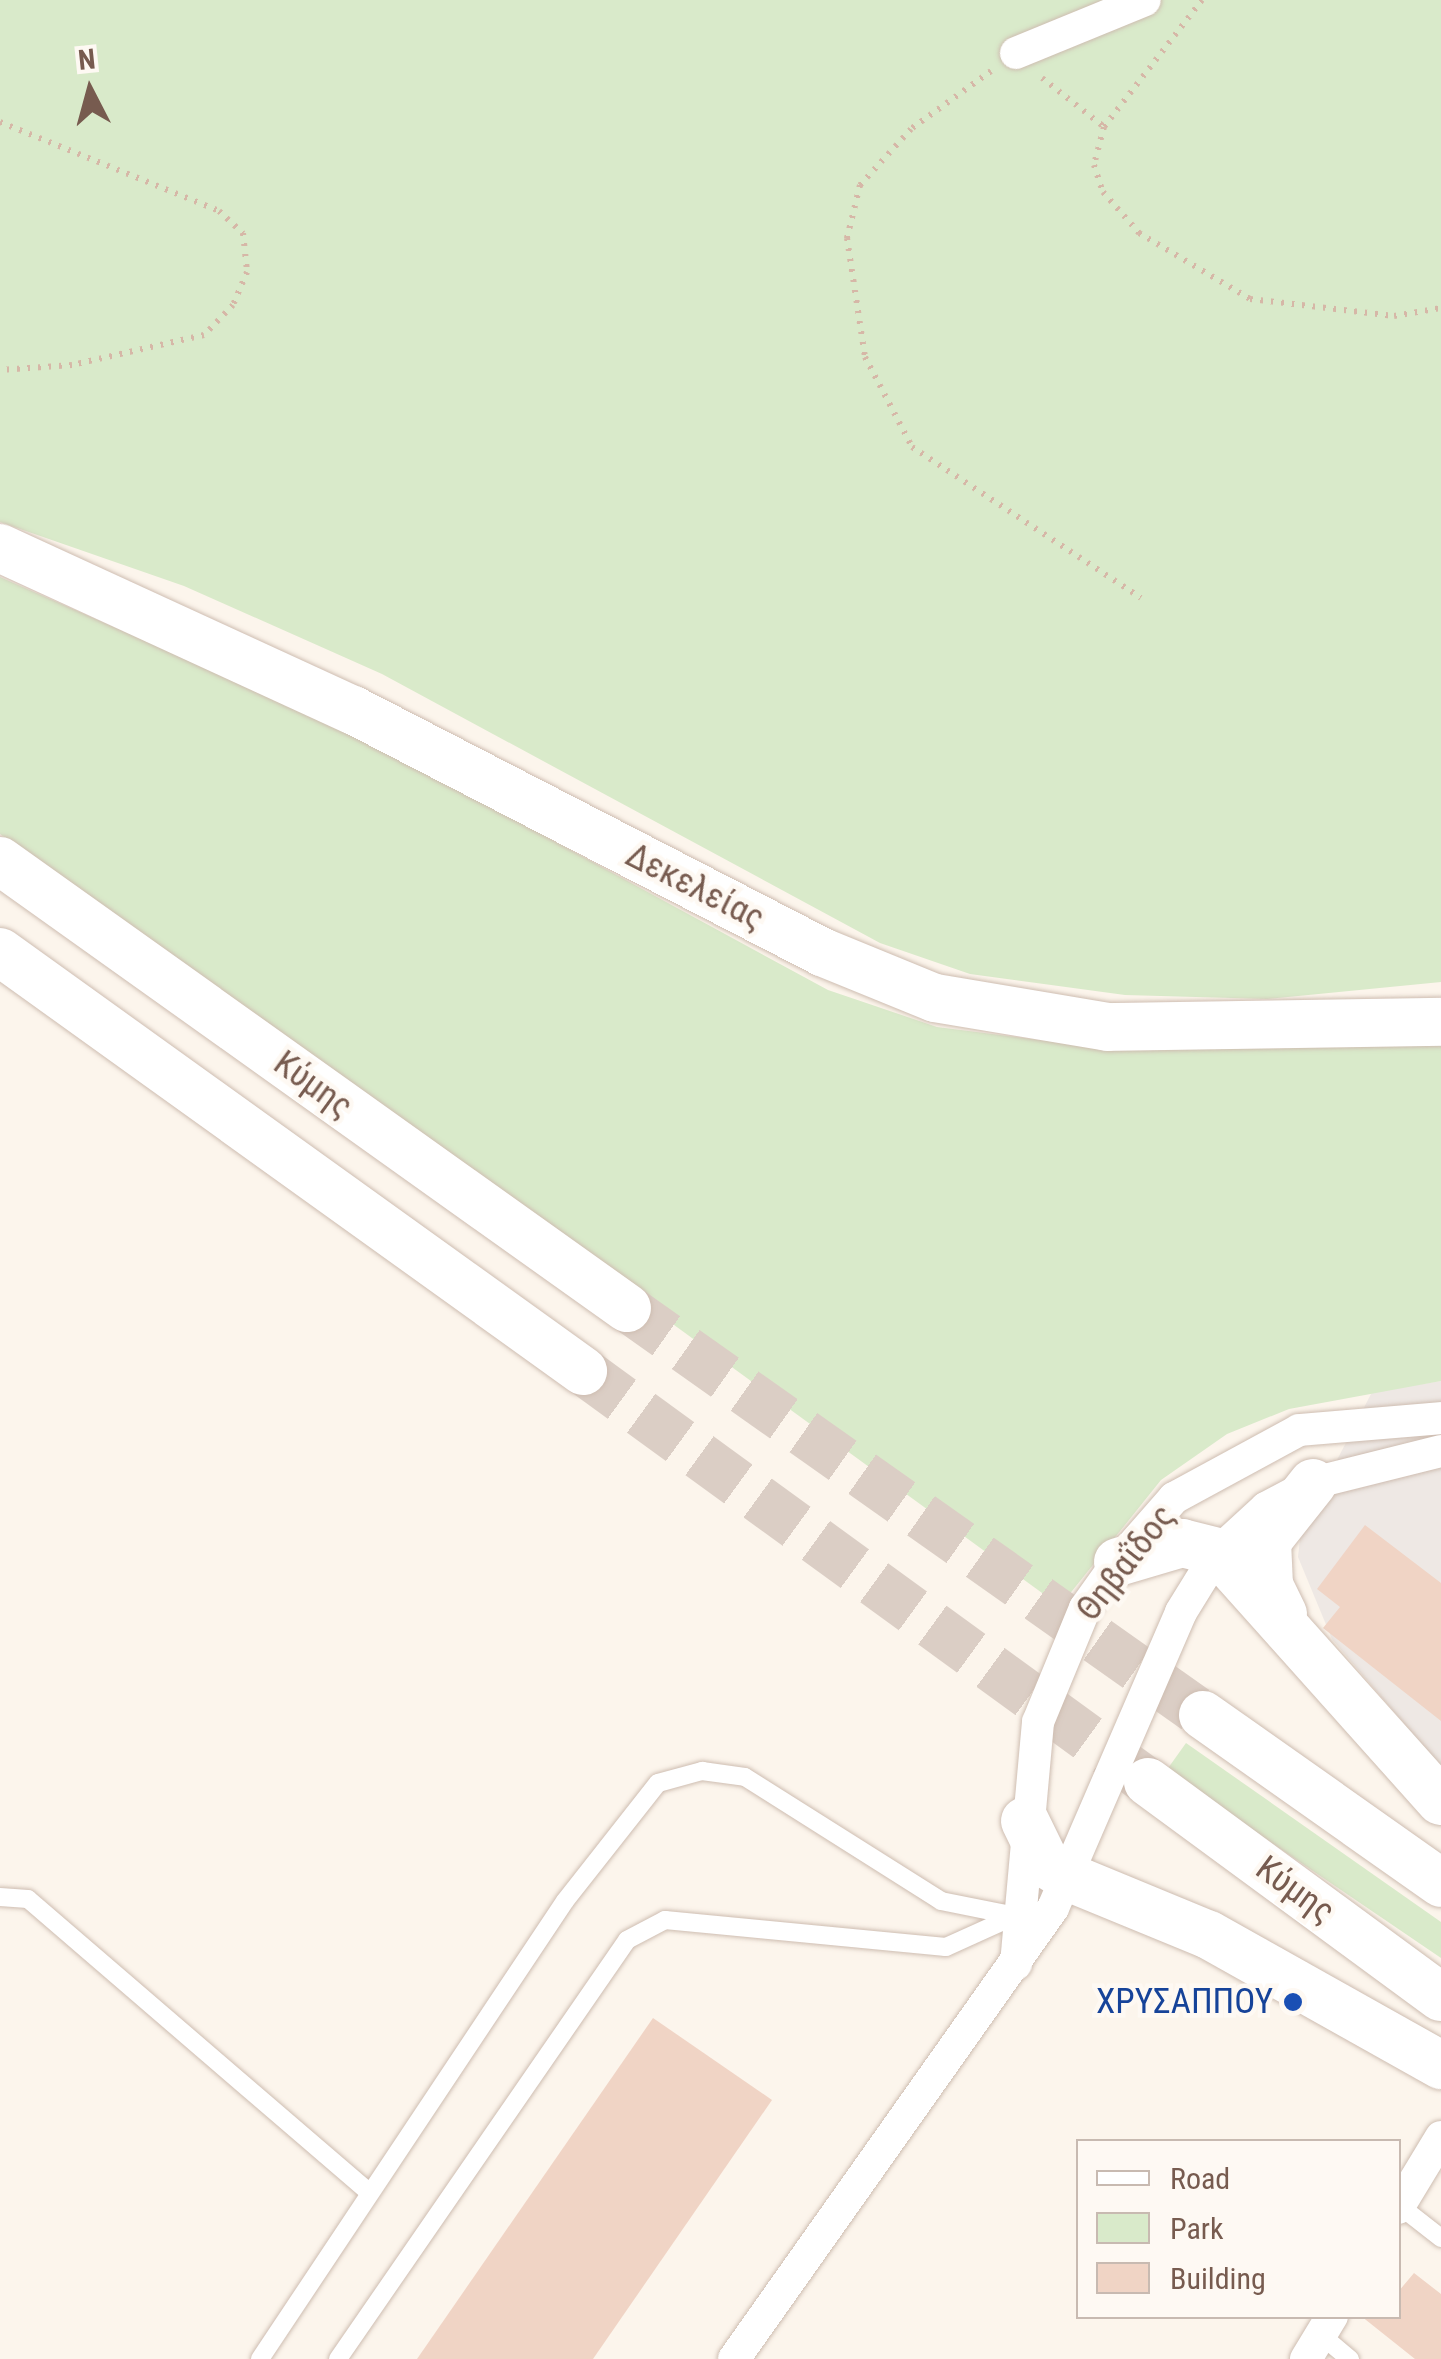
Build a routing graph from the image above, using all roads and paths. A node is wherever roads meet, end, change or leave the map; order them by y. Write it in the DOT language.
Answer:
graph roads {
  1 [pos="1145,0"];
  2 [pos="1202,0"];
  3 [pos="1016,53"];
  4 [pos="0,122"];
  5 [pos="1104,127"];
  6 [pos="1441,308"];
  7 [pos="0,370"];
  8 [pos="0,548"];
  9 [pos="1141,598"];
  10 [pos="0,860"];
  11 [pos="0,952"];
  12 [pos="1441,1022"];
  13 [pos="627,1308"];
  14 [pos="583,1372"];
  15 [pos="1441,1418"];
  16 [pos="1441,1451"];
  17 [pos="1313,1483"];
  18 [pos="1218,1552"];
  19 [pos="1118,1562"];
  20 [pos="1289,1626"];
  21 [pos="1203,1716"];
  22 [pos="1148,1782"];
  23 [pos="1441,1800"];
  24 [pos="1025,1821"];
  25 [pos="1068,1877"];
  26 [pos="1441,1884"];
  27 [pos="0,1897"];
  28 [pos="1030,1920"];
  29 [pos="1441,1997"];
  30 [pos="1441,2065"];
  31 [pos="1441,2136"];
  32 [pos="368,2192"];
  33 [pos="1401,2204"];
  34 [pos="1401,2208"];
  35 [pos="1441,2238"];
  36 [pos="1320,2337"];
  37 [pos="260,2359"];
  38 [pos="338,2359"];
  39 [pos="734,2359"];
  40 [pos="1350,2359"];
  1 -- 3 [label="street"];
  2 -- 5 [label="path"];
  3 -- 5 [label="path"];
  3 -- 9 [label="path"];
  4 -- 7 [label="path"];
  5 -- 6 [label="path"];
  8 -- 12 [label="main road, Δεκελείας"];
  10 -- 13 [label="main road, Κύμης"];
  11 -- 14 [label="main road"];
  15 -- 19 [label="street, Θηβαΐδος"];
  16 -- 17 [label="street, Θηβαΐδος"];
  17 -- 18 [label="street, Θηβαΐδος"];
  17 -- 20 [label="main road"];
  18 -- 19 [label="main road"];
  18 -- 20 [label="main road"];
  18 -- 25 [label="street, Θηβαΐδος"];
  19 -- 24 [label="street, Θηβαΐδος"];
  20 -- 23 [label="main road"];
  21 -- 26 [label="main road"];
  22 -- 29 [label="main road, Κύμης"];
  24 -- 25 [label="main road"];
  24 -- 28 [label="street, Θηβαΐδος"];
  25 -- 28 [label="street, Θηβαΐδος"];
  25 -- 30 [label="main road"];
  27 -- 32 [label="lane"];
  28 -- 32 [label="lane"];
  28 -- 38 [label="lane"];
  28 -- 39 [label="street, Θηβαΐδος"];
  31 -- 33 [label="street"];
  32 -- 37 [label="lane"];
  34 -- 35 [label="lane"];
  36 -- 40 [label="lane"];
}
